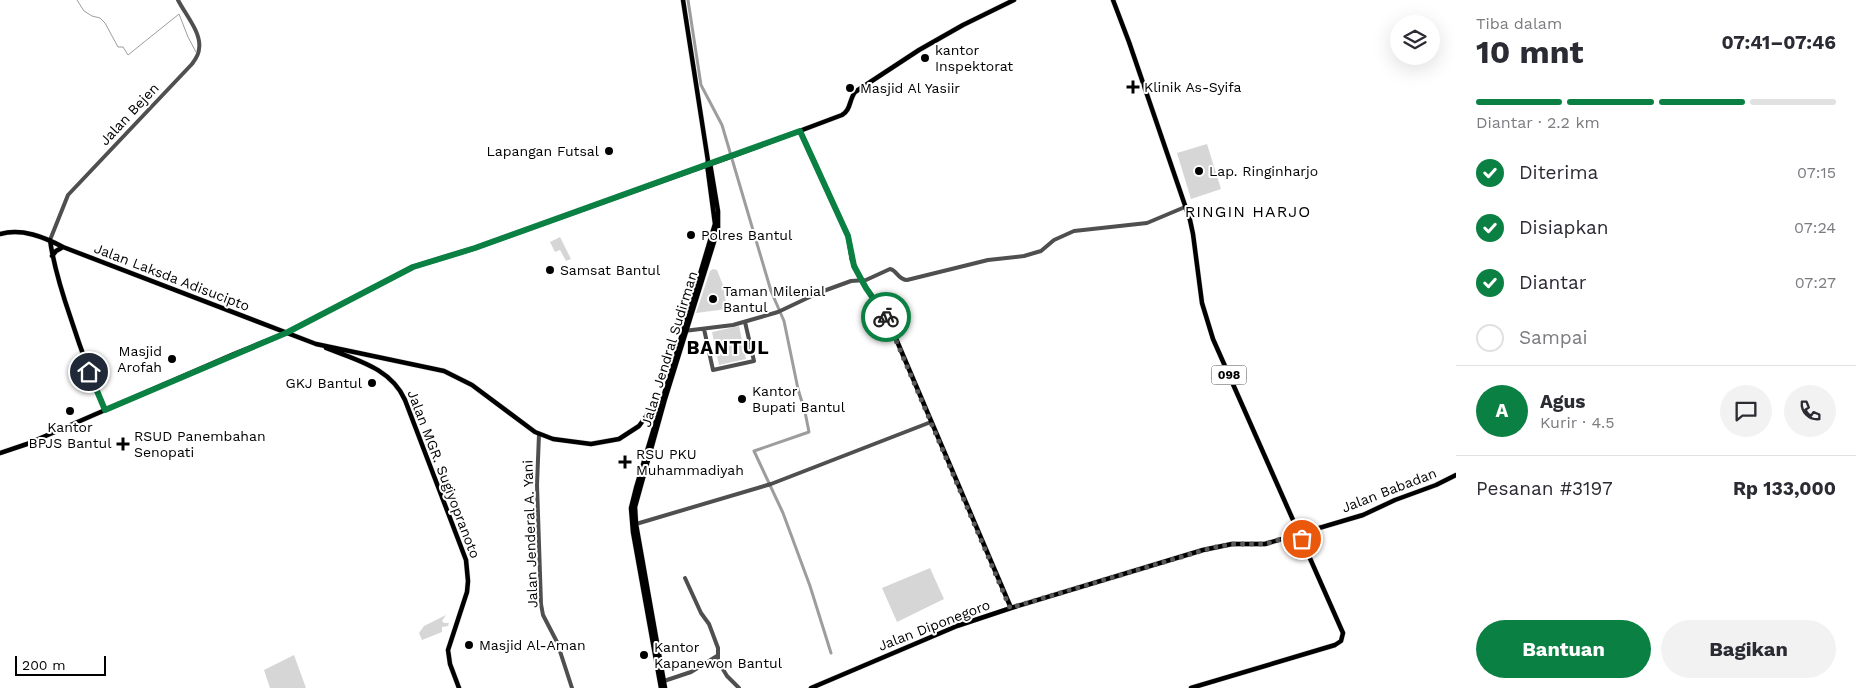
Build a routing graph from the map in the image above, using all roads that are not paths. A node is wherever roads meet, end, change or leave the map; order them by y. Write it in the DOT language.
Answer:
graph roads {
  1 [pos="178,0"];
  2 [pos="683,0"];
  3 [pos="1014,0"];
  4 [pos="1113,0"];
  5 [pos="800,131"];
  6 [pos="709,163"];
  7 [pos="1185,208"];
  8 [pos="0,234"];
  9 [pos="50,240"];
  10 [pos="63,247"];
  11 [pos="52,256"];
  12 [pos="861,280"];
  13 [pos="745,322"];
  14 [pos="302,326"];
  15 [pos="270,327"];
  16 [pos="704,329"];
  17 [pos="684,331"];
  18 [pos="286,333"];
  19 [pos="301,338"];
  20 [pos="270,340"];
  21 [pos="316,344"];
  22 [pos="661,400"];
  23 [pos="105,410"];
  24 [pos="931,422"];
  25 [pos="540,434"];
  26 [pos="0,454"];
  27 [pos="643,470"];
  28 [pos="1456,475"];
  29 [pos="636,524"];
  30 [pos="1300,533"];
  31 [pos="685,578"];
  32 [pos="1010,608"];
  33 [pos="651,623"];
  34 [pos="717,656"];
  35 [pos="664,681"];
  36 [pos="459,688"];
  37 [pos="572,688"];
  38 [pos="661,688"];
  39 [pos="665,688"];
  40 [pos="739,688"];
  41 [pos="811,688"];
  42 [pos="1191,688"];
  1 -- 9 [label="street, Jalan Bejen"];
  2 -- 6 [label="main road, Jalan Jendral Sudirman"];
  3 -- 5 [label="main road"];
  4 -- 7 [label="main road, 098"];
  5 -- 6 [label="main road"];
  5 -- 12 [label="main road"];
  6 -- 14 [label="main road"];
  6 -- 17 [label="main road, Jalan Jendral Sudirman"];
  7 -- 12 [label="street"];
  7 -- 30 [label="main road, 098"];
  8 -- 9 [label="main road, Jalan Laksda Adisucipto"];
  9 -- 10 [label="main road, Jalan Laksda Adisucipto"];
  9 -- 11 [label="main road"];
  10 -- 11 [label="main road"];
  10 -- 15 [label="main road, Jalan Laksda Adisucipto"];
  11 -- 23 [label="main road"];
  12 -- 13 [label="street"];
  12 -- 24 [label="main road"];
  13 -- 16 [label="street"];
  13 -- 16 [label="street"];
  14 -- 18 [label="main road"];
  14 -- 19 [label="main road"];
  15 -- 18 [label="main road, Jalan Laksda Adisucipto"];
  15 -- 20 [label="main road"];
  16 -- 17 [label="street"];
  17 -- 22 [label="main road, Jalan Jendral Sudirman"];
  17 -- 27 [label="main road, Jalan Jendral Sudirman"];
  18 -- 19 [label="main road, Jalan Laksda Adisucipto"];
  18 -- 20 [label="main road"];
  19 -- 21 [label="main road, Jalan Laksda Adisucipto"];
  20 -- 23 [label="main road"];
  21 -- 25 [label="main road"];
  21 -- 36 [label="main road, Jalan MGR. Sugiyopranoto"];
  22 -- 25 [label="main road"];
  22 -- 27 [label="main road, Jalan Jendral Sudirman"];
  23 -- 26 [label="main road"];
  24 -- 29 [label="street"];
  24 -- 32 [label="main road"];
  25 -- 37 [label="street, Jalan Jenderal A. Yani"];
  27 -- 29 [label="main road, Jalan Jendral Sudirman"];
  27 -- 33 [label="main road, Jalan Jendral Sudirman"];
  28 -- 30 [label="main road, Jalan Babadan"];
  29 -- 33 [label="main road, Jalan Jendral Sudirman"];
  30 -- 32 [label="main road, Jalan Diponegoro"];
  30 -- 42 [label="main road, 098"];
  31 -- 34 [label="street"];
  32 -- 41 [label="main road, Jalan Diponegoro"];
  33 -- 35 [label="main road, Jalan Jendral Sudirman"];
  33 -- 38 [label="main road, Jalan Jendral Sudirman"];
  34 -- 35 [label="street"];
  34 -- 40 [label="street"];
  35 -- 39 [label="main road, Jalan Jendral Sudirman"];
}
